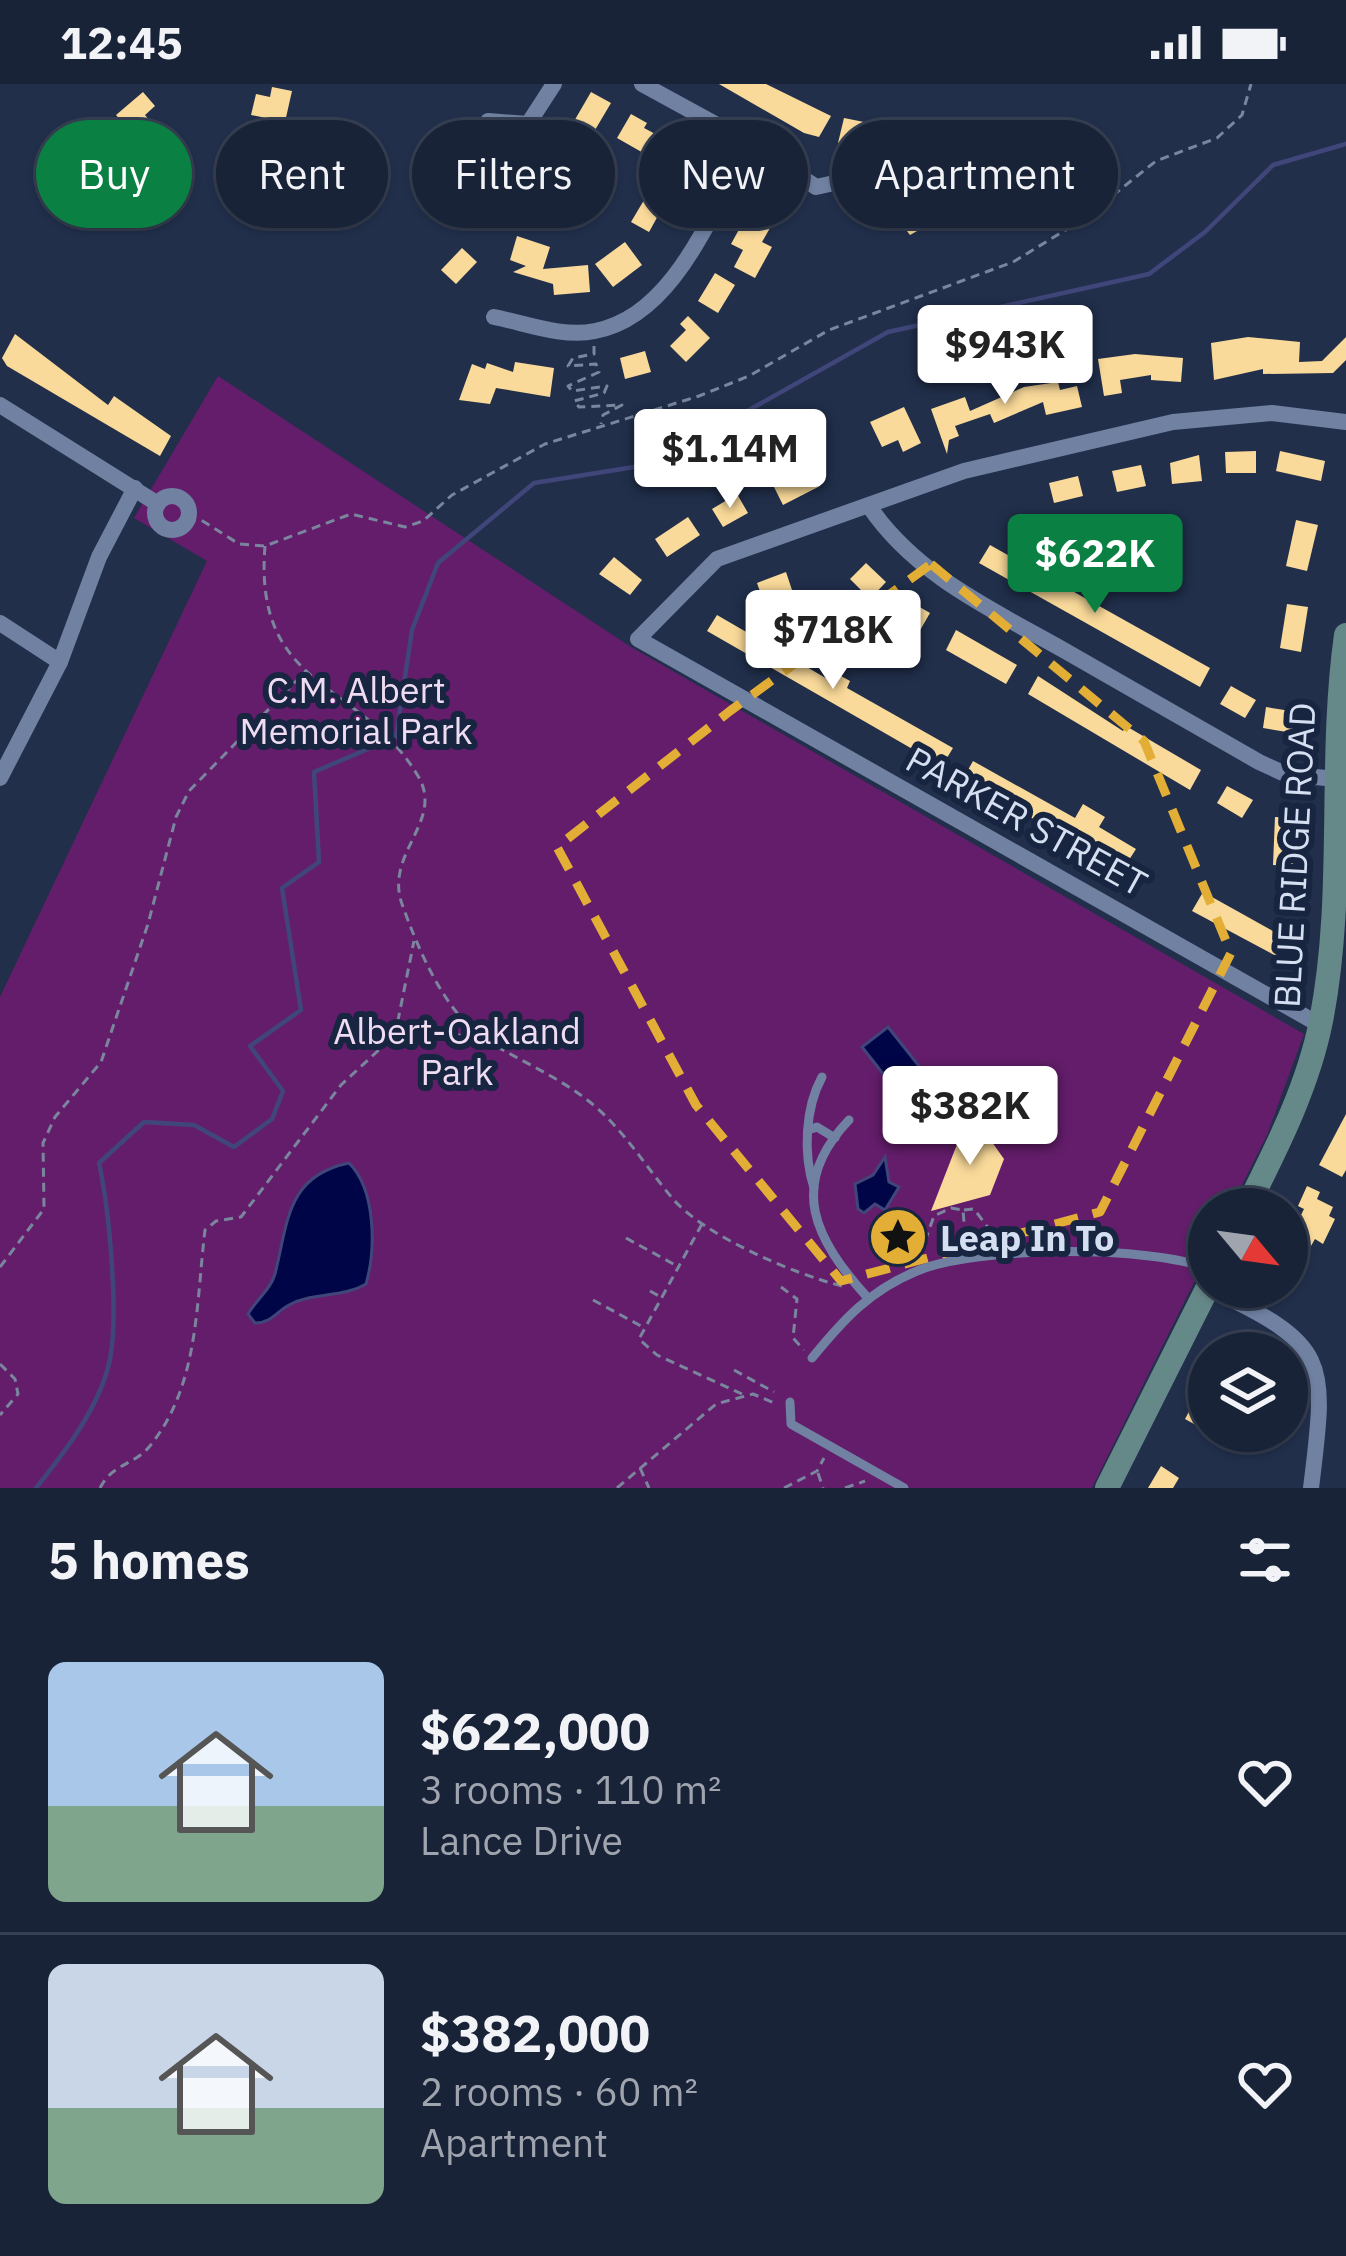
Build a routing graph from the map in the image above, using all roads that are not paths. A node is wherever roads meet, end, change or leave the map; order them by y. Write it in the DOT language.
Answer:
graph roads {
  1 [pos="554,84"];
  2 [pos="642,84"];
  3 [pos="531,120"];
  4 [pos="708,120"];
  5 [pos="701,228"];
  6 [pos="494,316"];
  7 [pos="0,405"];
  8 [pos="1346,422"];
  9 [pos="135,488"];
  10 [pos="868,506"];
  11 [pos="187,520"];
  12 [pos="0,623"];
  13 [pos="1346,635"];
  14 [pos="60,662"];
  15 [pos="0,778"];
  16 [pos="1336,779"];
  17 [pos="1320,1025"];
  18 [pos="822,1077"];
  19 [pos="849,1120"];
  20 [pos="808,1130"];
  21 [pos="835,1138"];
  22 [pos="1256,1188"];
  23 [pos="814,1190"];
  24 [pos="1188,1260"];
  25 [pos="866,1298"];
  26 [pos="1196,1308"];
  27 [pos="1254,1308"];
  28 [pos="812,1358"];
  29 [pos="790,1402"];
  30 [pos="904,1488"];
  31 [pos="1107,1488"];
  32 [pos="1312,1488"];
  1 -- 3 [label="street"];
  2 -- 4 [label="street"];
  5 -- 6 [label="street"];
  7 -- 9 [label="street"];
  8 -- 10 [label="street"];
  9 -- 11 [label="street"];
  9 -- 14 [label="street"];
  10 -- 16 [label="street"];
  10 -- 17 [label="street, PARKER STREET"];
  12 -- 14 [label="street"];
  13 -- 16 [label="street, BLUE RIDGE ROAD"];
  14 -- 15 [label="street"];
  16 -- 17 [label="street, BLUE RIDGE ROAD"];
  17 -- 22 [label="street, BLUE RIDGE ROAD"];
  18 -- 20 [label="lane"];
  19 -- 21 [label="lane"];
  20 -- 21 [label="lane"];
  20 -- 23 [label="lane"];
  21 -- 23 [label="lane"];
  23 -- 25 [label="lane"];
  24 -- 25 [label="lane"];
  25 -- 28 [label="lane"];
  26 -- 31 [label="street"];
  27 -- 32 [label="street"];
  29 -- 30 [label="lane"];
}
